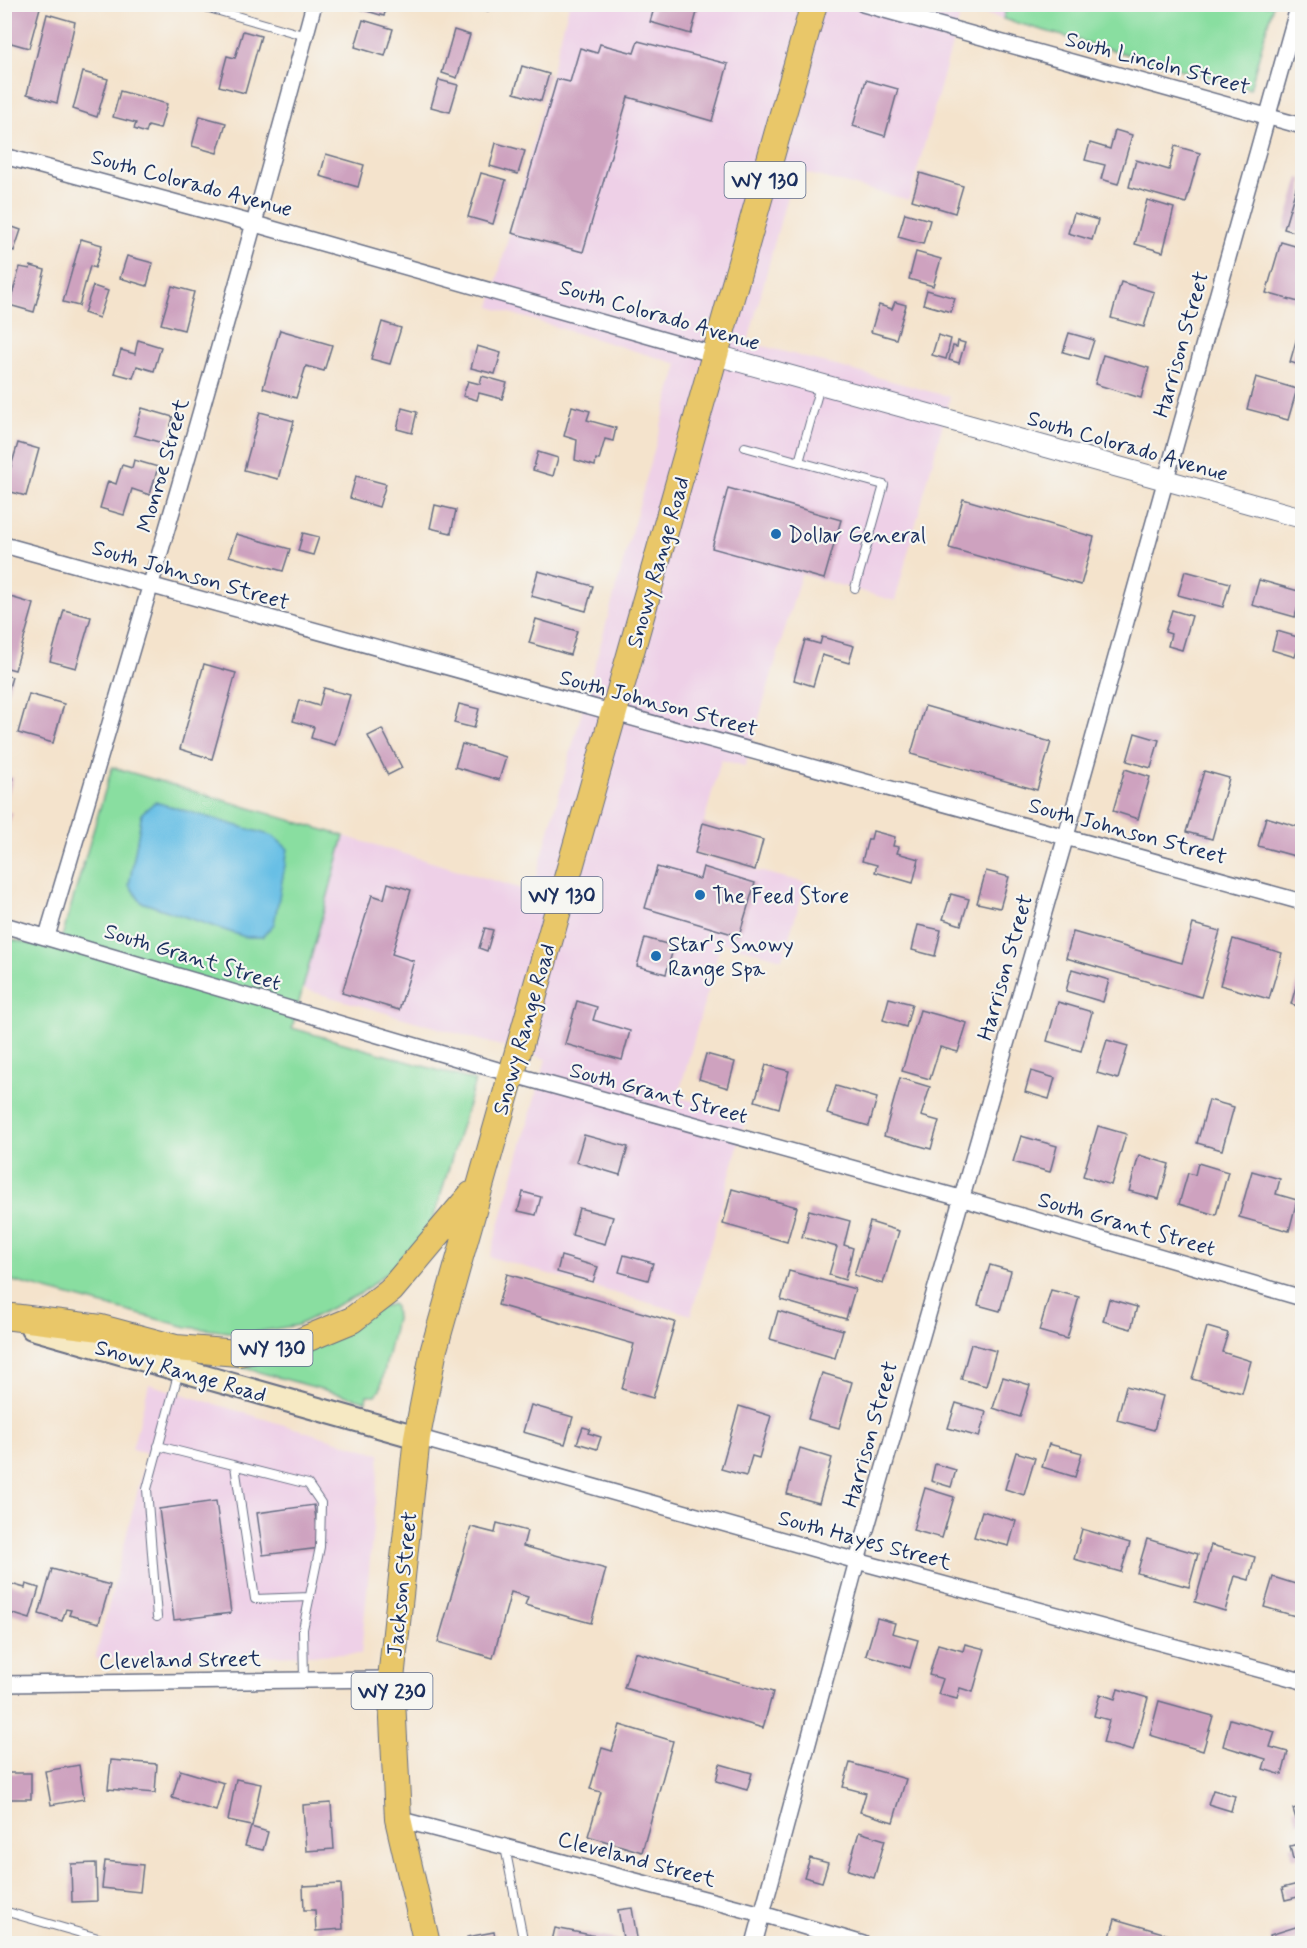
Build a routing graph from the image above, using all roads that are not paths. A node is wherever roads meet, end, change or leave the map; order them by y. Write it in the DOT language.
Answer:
graph roads {
  1 [pos="195,4"];
  2 [pos="314,4"];
  3 [pos="814,4"];
  4 [pos="863,4"];
  5 [pos="1299,4"];
  6 [pos="306,36"];
  7 [pos="1270,116"];
  8 [pos="1302,126"];
  9 [pos="4,156"];
  10 [pos="255,224"];
  11 [pos="716,355"];
  12 [pos="820,384"];
  13 [pos="744,447"];
  14 [pos="799,462"];
  15 [pos="1164,480"];
  16 [pos="1302,518"];
  17 [pos="4,545"];
  18 [pos="151,587"];
  19 [pos="855,588"];
  20 [pos="614,713"];
  21 [pos="1066,836"];
  22 [pos="1302,902"];
  23 [pos="4,925"];
  24 [pos="47,936"];
  25 [pos="511,1074"];
  26 [pos="479,1185"];
  27 [pos="960,1198"];
  28 [pos="1302,1298"];
  29 [pos="4,1318"];
  30 [pos="179,1370"];
  31 [pos="417,1437"];
  32 [pos="158,1446"];
  33 [pos="235,1466"];
  34 [pos="857,1561"];
  35 [pos="310,1597"];
  36 [pos="157,1617"];
  37 [pos="391,1679"];
  38 [pos="304,1680"];
  39 [pos="1302,1681"];
  40 [pos="4,1684"];
  41 [pos="398,1819"];
  42 [pos="505,1847"];
  43 [pos="4,1911"];
  44 [pos="762,1914"];
  45 [pos="119,1944"];
  46 [pos="427,1944"];
  47 [pos="524,1944"];
  48 [pos="754,1944"];
  49 [pos="863,1944"];
  1 -- 6 [label="lane"];
  2 -- 6 [label="street, Monroe Street"];
  3 -- 11 [label="main road, Snowy Range Road / WY 130"];
  4 -- 7 [label="street, South Lincoln Street"];
  5 -- 7 [label="street, Harrison Street"];
  6 -- 10 [label="street, Monroe Street"];
  7 -- 8 [label="street, South Lincoln Street"];
  7 -- 15 [label="street, Harrison Street"];
  9 -- 10 [label="street, South Colorado Avenue"];
  10 -- 11 [label="street, South Colorado Avenue"];
  10 -- 18 [label="street, Monroe Street"];
  11 -- 12 [label="street, South Colorado Avenue"];
  11 -- 20 [label="main road, Snowy Range Road / WY 130"];
  12 -- 14 [label="lane"];
  12 -- 15 [label="street, South Colorado Avenue"];
  13 -- 14 [label="lane"];
  14 -- 19 [label="lane"];
  15 -- 16 [label="street, South Colorado Avenue"];
  15 -- 21 [label="street, Harrison Street"];
  17 -- 18 [label="street, South Johnson Street"];
  18 -- 20 [label="street, South Johnson Street"];
  18 -- 24 [label="street, Monroe Street"];
  20 -- 21 [label="street, South Johnson Street"];
  20 -- 25 [label="main road, Snowy Range Road / WY 130"];
  21 -- 22 [label="street, South Johnson Street"];
  21 -- 27 [label="street, Harrison Street"];
  23 -- 24 [label="street, South Grant Street"];
  24 -- 25 [label="street, South Grant Street"];
  25 -- 26 [label="main road, Snowy Range Road / WY 130"];
  25 -- 27 [label="street, South Grant Street"];
  26 -- 29 [label="main road, WY 130"];
  26 -- 31 [label="main road, Snowy Range Road / WY 130"];
  27 -- 28 [label="street, South Grant Street"];
  27 -- 34 [label="street, Harrison Street"];
  29 -- 30 [label="main road, Snowy Range Road / WY 130"];
  30 -- 31 [label="main road, Snowy Range Road / WY 130"];
  30 -- 32 [label="lane"];
  31 -- 34 [label="street, South Hayes Street"];
  31 -- 37 [label="main road, Jackson Street / WY 230"];
  32 -- 33 [label="lane"];
  32 -- 36 [label="lane"];
  33 -- 35 [label="lane"];
  33 -- 35 [label="lane"];
  34 -- 39 [label="street, South Hayes Street"];
  34 -- 44 [label="street, Harrison Street"];
  35 -- 38 [label="lane"];
  37 -- 38 [label="street, Cleveland Street"];
  37 -- 41 [label="main road, Jackson Street / WY 230"];
  38 -- 40 [label="street, Cleveland Street"];
  41 -- 42 [label="street, Cleveland Street"];
  41 -- 46 [label="main road, Jackson Street / WY 230"];
  42 -- 44 [label="street, Cleveland Street"];
  42 -- 47 [label="lane"];
  43 -- 45 [label="lane"];
  44 -- 48 [label="street, Harrison Street"];
  44 -- 49 [label="street, Cleveland Street"];
}
